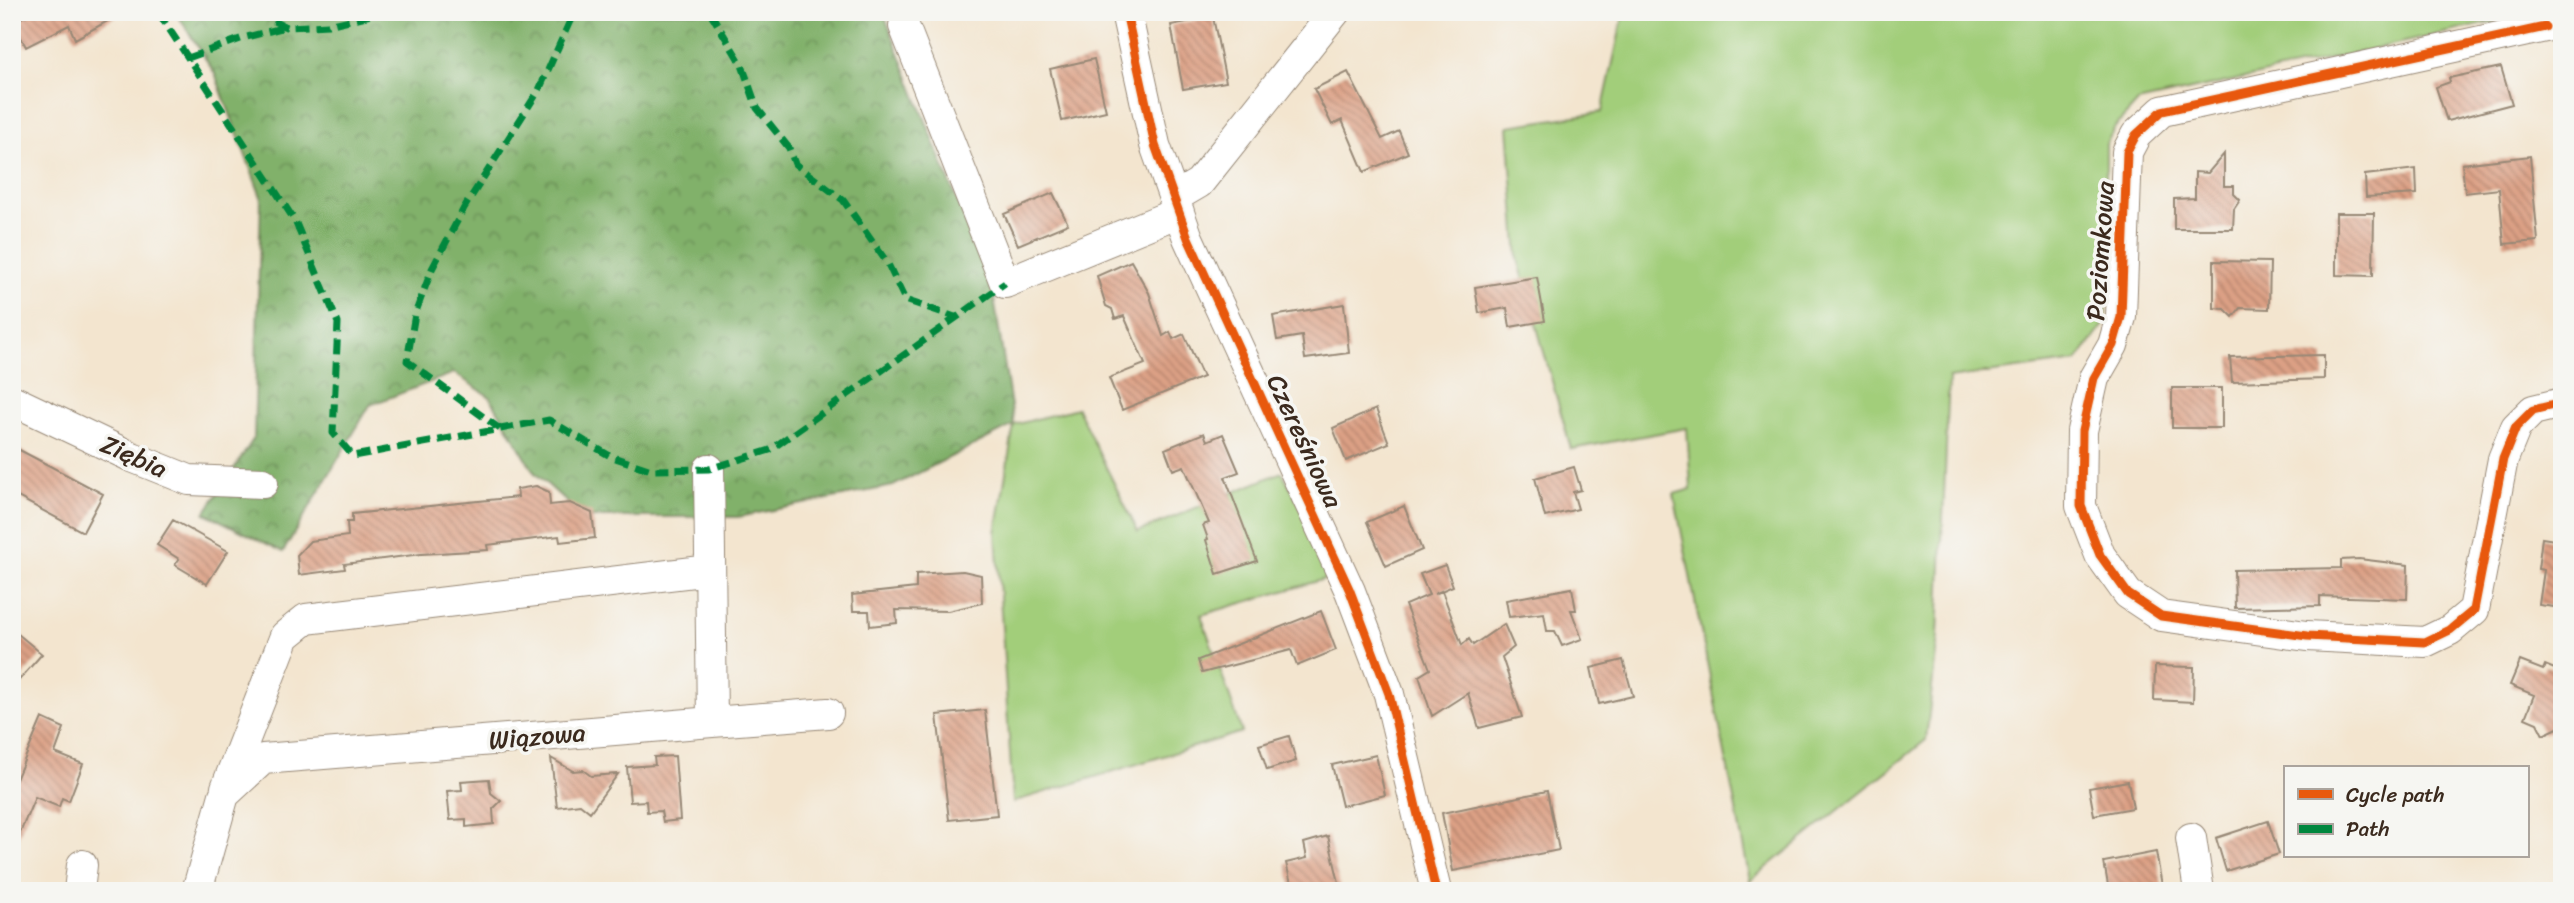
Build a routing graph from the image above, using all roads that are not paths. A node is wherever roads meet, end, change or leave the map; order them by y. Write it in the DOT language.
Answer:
graph roads {
  1 [pos="1126,12"];
  2 [pos="1335,12"];
  3 [pos="904,26"];
  4 [pos="2546,27"];
  5 [pos="1177,204"];
  6 [pos="12,400"];
  7 [pos="2562,403"];
  8 [pos="709,470"];
  9 [pos="263,483"];
  10 [pos="710,570"];
  11 [pos="828,713"];
  12 [pos="712,722"];
  13 [pos="224,795"];
  14 [pos="2191,838"];
  15 [pos="197,891"];
  16 [pos="1436,891"];
  17 [pos="2199,891"];
  1 -- 5 [label="street, Czereśniowa"];
  2 -- 5 [label="street"];
  3 -- 5 [label="street"];
  4 -- 7 [label="street, Poziomkowa"];
  5 -- 16 [label="street, Czereśniowa"];
  6 -- 9 [label="street, Ziębia"];
  8 -- 10 [label="street"];
  10 -- 12 [label="street"];
  10 -- 13 [label="street"];
  11 -- 12 [label="street, Wiązowa"];
  12 -- 13 [label="street, Wiązowa"];
  13 -- 15 [label="street"];
  14 -- 17 [label="street"];
}
